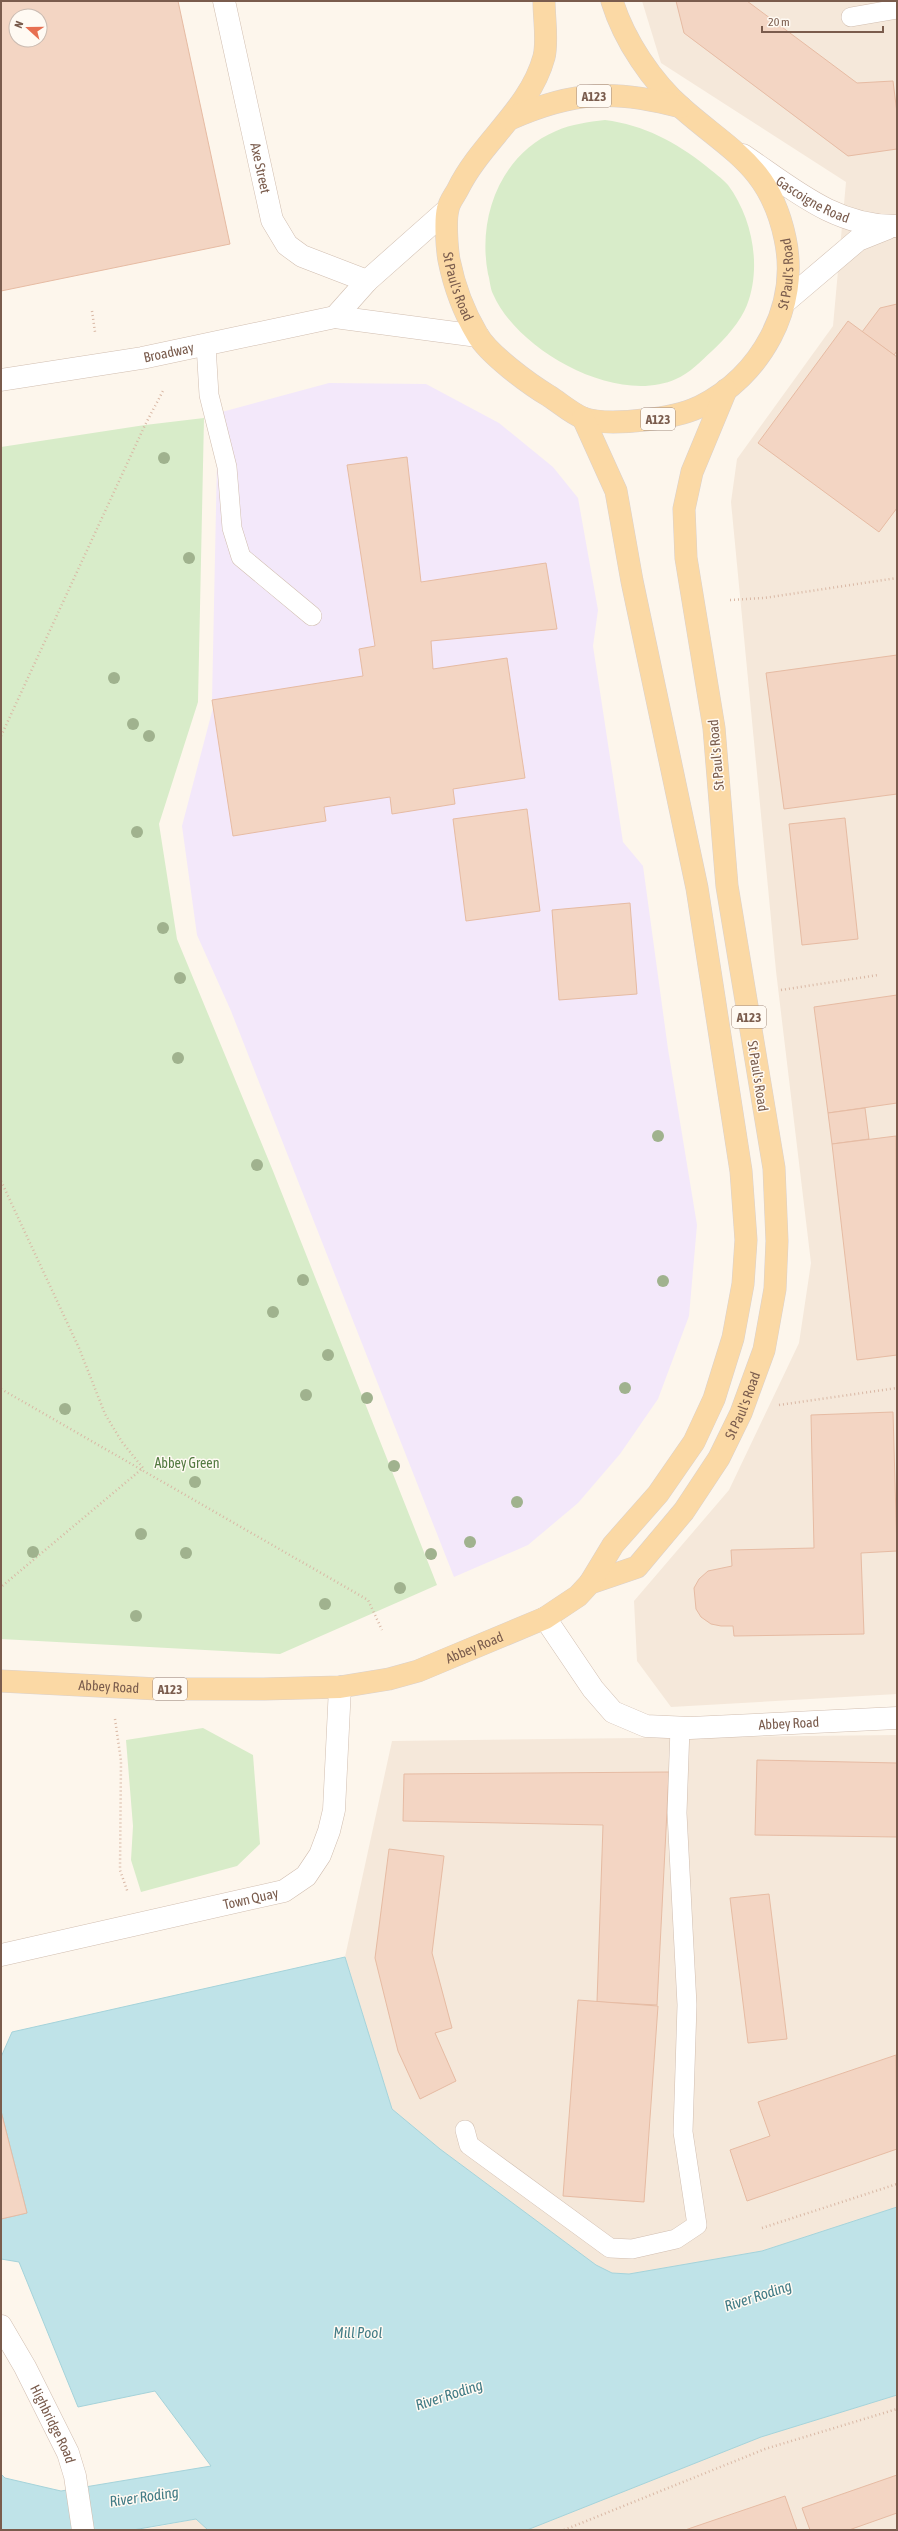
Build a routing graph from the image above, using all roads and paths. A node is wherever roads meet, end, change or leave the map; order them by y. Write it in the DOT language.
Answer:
graph roads {
  1 [pos="224,1"];
  2 [pos="544,1"];
  3 [pos="612,1"];
  4 [pos="897,10"];
  5 [pos="851,17"];
  6 [pos="681,107"];
  7 [pos="510,119"];
  8 [pos="737,151"];
  9 [pos="447,210"];
  10 [pos="897,226"];
  11 [pos="367,281"];
  12 [pos="785,302"];
  13 [pos="92,311"];
  14 [pos="335,317"];
  15 [pos="478,336"];
  16 [pos="96,338"];
  17 [pos="206,345"];
  18 [pos="1,380"];
  19 [pos="158,390"];
  20 [pos="726,390"];
  21 [pos="584,418"];
  22 [pos="897,578"];
  23 [pos="730,600"];
  24 [pos="312,616"];
  25 [pos="1,736"];
  26 [pos="878,976"];
  27 [pos="781,990"];
  28 [pos="1,1181"];
  29 [pos="897,1388"];
  30 [pos="1,1389"];
  31 [pos="779,1405"];
  32 [pos="143,1468"];
  33 [pos="590,1583"];
  34 [pos="1,1587"];
  35 [pos="545,1618"];
  36 [pos="382,1630"];
  37 [pos="1,1681"];
  38 [pos="340,1687"];
  39 [pos="897,1718"];
  40 [pos="114,1719"];
  41 [pos="680,1728"];
  42 [pos="129,1897"];
  43 [pos="1,1955"];
  44 [pos="464,2130"];
  45 [pos="897,2184"];
  46 [pos="762,2228"];
  47 [pos="1,2326"];
  48 [pos="897,2409"];
  49 [pos="567,2529"];
  50 [pos="83,2530"];
  1 -- 11 [label="street, Axe Street"];
  2 -- 7 [label="main road, St Paul's Road / A123"];
  3 -- 6 [label="main road, St Paul's Road / A123"];
  4 -- 5 [label="lane"];
  6 -- 7 [label="main road, St Paul's Road / A123"];
  6 -- 8 [label="main road, St Paul's Road / A123"];
  7 -- 9 [label="main road, St Paul's Road / A123"];
  8 -- 10 [label="street, Gascoigne Road"];
  8 -- 12 [label="main road, St Paul's Road / A123"];
  9 -- 11 [label="street"];
  9 -- 15 [label="main road, St Paul's Road / A123"];
  10 -- 12 [label="street, Gascoigne Road"];
  11 -- 14 [label="street"];
  12 -- 20 [label="main road, St Paul's Road / A123"];
  13 -- 16 [label="path"];
  14 -- 15 [label="street, Broadway"];
  14 -- 17 [label="street, Broadway"];
  15 -- 21 [label="main road, St Paul's Road / A123"];
  17 -- 18 [label="street, Broadway"];
  17 -- 24 [label="lane"];
  19 -- 25 [label="path"];
  20 -- 21 [label="main road, St Paul's Road / A123"];
  20 -- 33 [label="main road, St Paul's Road / A123"];
  21 -- 33 [label="main road, St Paul's Road / A123"];
  22 -- 23 [label="path"];
  26 -- 27 [label="path"];
  28 -- 32 [label="path"];
  29 -- 31 [label="path"];
  30 -- 32 [label="path"];
  32 -- 34 [label="path"];
  32 -- 36 [label="path"];
  33 -- 35 [label="main road, St Paul's Road / A123"];
  35 -- 38 [label="main road, Abbey Road / A123"];
  35 -- 41 [label="street, Abbey Road"];
  37 -- 38 [label="main road, Abbey Road / A123"];
  38 -- 43 [label="street, Town Quay"];
  39 -- 41 [label="street, Abbey Road"];
  40 -- 42 [label="path"];
  41 -- 44 [label="lane"];
  45 -- 46 [label="path"];
  47 -- 50 [label="street, Highbridge Road"];
  48 -- 49 [label="path"];
}
